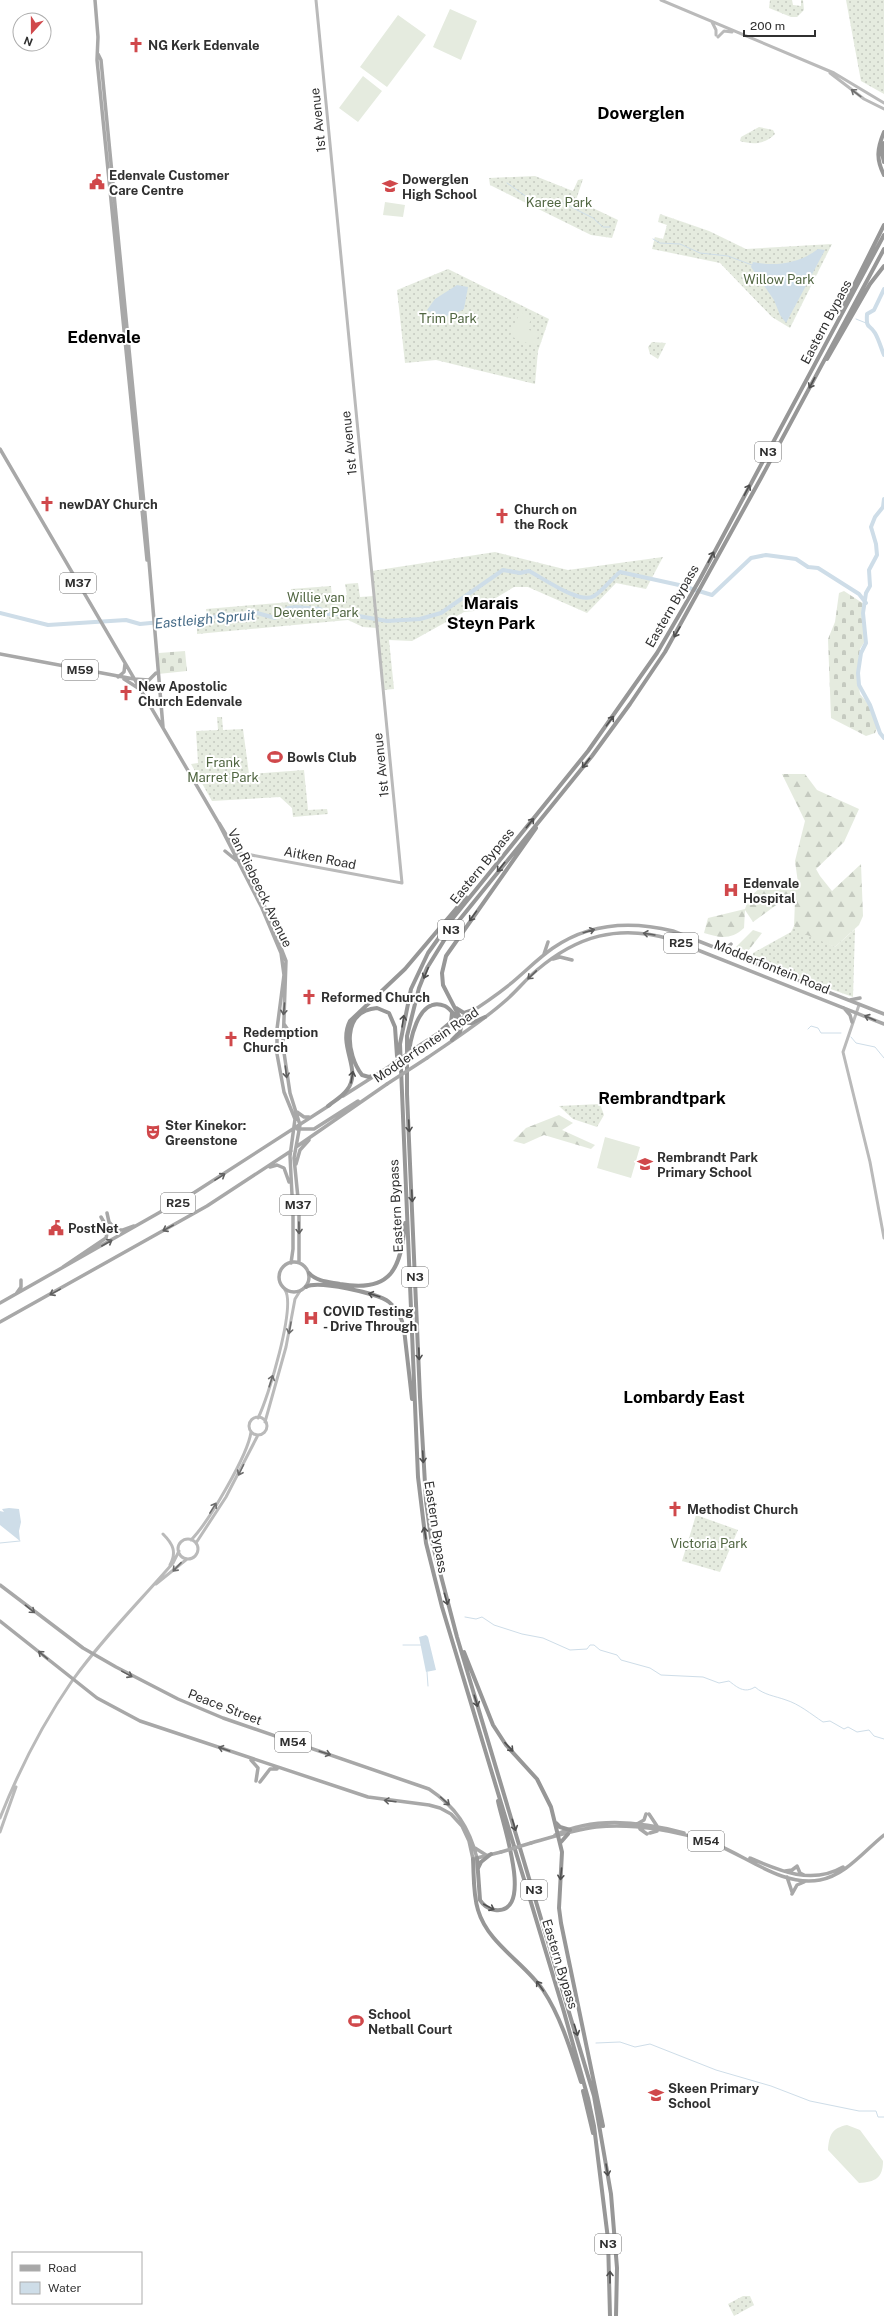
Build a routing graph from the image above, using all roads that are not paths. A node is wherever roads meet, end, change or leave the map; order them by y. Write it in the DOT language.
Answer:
graph roads {
  1 [pos="95,0"];
  2 [pos="316,0"];
  3 [pos="661,0"];
  4 [pos="712,22"];
  5 [pos="738,33"];
  6 [pos="830,73"];
  7 [pos="884,103"];
  8 [pos="884,109"];
  9 [pos="884,132"];
  10 [pos="884,143"];
  11 [pos="884,162"];
  12 [pos="884,175"];
  13 [pos="884,225"];
  14 [pos="884,235"];
  15 [pos="884,248"];
  16 [pos="884,266"];
  17 [pos="840,315"];
  18 [pos="824,361"];
  19 [pos="0,449"];
  20 [pos="0,654"];
  21 [pos="124,663"];
  22 [pos="157,672"];
  23 [pos="120,677"];
  24 [pos="134,679"];
  25 [pos="143,680"];
  26 [pos="158,683"];
  27 [pos="140,689"];
  28 [pos="163,728"];
  29 [pos="561,794"];
  30 [pos="225,851"];
  31 [pos="236,852"];
  32 [pos="250,855"];
  33 [pos="238,862"];
  34 [pos="244,864"];
  35 [pos="496,864"];
  36 [pos="402,883"];
  37 [pos="271,925"];
  38 [pos="548,942"];
  39 [pos="731,944"];
  40 [pos="720,949"];
  41 [pos="543,955"];
  42 [pos="550,959"];
  43 [pos="572,960"];
  44 [pos="845,999"];
  45 [pos="859,1005"];
  46 [pos="453,1006"];
  47 [pos="843,1006"];
  48 [pos="867,1008"];
  49 [pos="473,1010"];
  50 [pos="856,1011"];
  51 [pos="452,1013"];
  52 [pos="884,1014"];
  53 [pos="485,1018"];
  54 [pos="459,1019"];
  55 [pos="852,1022"];
  56 [pos="283,1023"];
  57 [pos="462,1023"];
  58 [pos="884,1024"];
  59 [pos="439,1032"];
  60 [pos="283,1038"];
  61 [pos="452,1040"];
  62 [pos="376,1075"];
  63 [pos="386,1085"];
  64 [pos="407,1094"];
  65 [pos="328,1106"];
  66 [pos="295,1108"];
  67 [pos="314,1115"];
  68 [pos="299,1127"];
  69 [pos="294,1128"];
  70 [pos="314,1135"];
  71 [pos="296,1147"];
  72 [pos="290,1151"];
  73 [pos="296,1167"];
  74 [pos="249,1179"];
  75 [pos="405,1186"];
  76 [pos="291,1190"];
  77 [pos="406,1206"];
  78 [pos="107,1213"];
  79 [pos="101,1217"];
  80 [pos="148,1220"];
  81 [pos="884,1238"];
  82 [pos="291,1263"];
  83 [pos="300,1263"];
  84 [pos="56,1273"];
  85 [pos="309,1273"];
  86 [pos="21,1280"];
  87 [pos="306,1287"];
  88 [pos="285,1290"];
  89 [pos="300,1291"];
  90 [pos="16,1295"];
  91 [pos="0,1303"];
  92 [pos="0,1322"];
  93 [pos="415,1417"];
  94 [pos="258,1418"];
  95 [pos="265,1422"];
  96 [pos="251,1432"];
  97 [pos="258,1435"];
  98 [pos="164,1534"];
  99 [pos="191,1540"];
  100 [pos="196,1543"];
  101 [pos="179,1551"];
  102 [pos="187,1559"];
  103 [pos="165,1571"];
  104 [pos="0,1585"];
  105 [pos="154,1585"];
  106 [pos="0,1621"];
  107 [pos="457,1637"];
  108 [pos="93,1654"];
  109 [pos="73,1680"];
  110 [pos="244,1756"];
  111 [pos="300,1775"];
  112 [pos="17,1782"];
  113 [pos="497,1791"];
  114 [pos="0,1818"];
  115 [pos="554,1819"];
  116 [pos="638,1826"];
  117 [pos="659,1829"];
  118 [pos="0,1832"];
  119 [pos="569,1832"];
  120 [pos="558,1834"];
  121 [pos="884,1834"];
  122 [pos="561,1843"];
  123 [pos="474,1847"];
  124 [pos="489,1855"];
  125 [pos="475,1859"];
  126 [pos="778,1870"];
  127 [pos="478,1873"];
  128 [pos="807,1876"];
  129 [pos="787,1877"];
  130 [pos="809,1881"];
  131 [pos="604,2146"];
  132 [pos="598,2154"];
  133 [pos="610,2316"];
  134 [pos="616,2316"];
  1 -- 22 [label="main road, Van Riebeeck Avenue"];
  2 -- 36 [label="main road, 1st Avenue"];
  3 -- 4 [label="main road"];
  4 -- 5 [label="main road"];
  4 -- 5 [label="main road"];
  5 -- 6 [label="main road"];
  6 -- 7 [label="main road"];
  8 -- 6 [label="main road, one-way"];
  9 -- 12 [label="highway"];
  10 -- 11 [label="highway"];
  13 -- 17 [label="highway"];
  14 -- 17 [label="highway, Eastern Bypass / N3"];
  15 -- 18 [label="highway, Eastern Bypass / N3"];
  16 -- 18 [label="highway"];
  35 -- 17 [label="highway, Eastern Bypass / N3, one-way"];
  18 -- 29 [label="highway, Eastern Bypass / N3, one-way"];
  19 -- 21 [label="main road, M37"];
  20 -- 23 [label="main road, M59"];
  21 -- 23 [label="main road"];
  21 -- 24 [label="main road, M37"];
  22 -- 25 [label="main road"];
  22 -- 26 [label="main road, Van Riebeeck Avenue"];
  23 -- 24 [label="main road, M59"];
  23 -- 27 [label="main road"];
  24 -- 25 [label="main road, M59"];
  24 -- 27 [label="main road, M37"];
  25 -- 26 [label="main road"];
  25 -- 27 [label="main road"];
  26 -- 28 [label="main road, Van Riebeeck Avenue"];
  27 -- 28 [label="main road, M37"];
  28 -- 31 [label="main road, Van Riebeeck Avenue / M37"];
  29 -- 46 [label="highway, one-way"];
  29 -- 64 [label="highway, Eastern Bypass / N3, one-way"];
  30 -- 33 [label="main road"];
  31 -- 32 [label="main road, Aitken Road"];
  31 -- 33 [label="main road, Van Riebeeck Avenue / M37"];
  31 -- 34 [label="main road, Van Riebeeck Avenue / M37"];
  32 -- 34 [label="main road"];
  32 -- 36 [label="main road, Aitken Road"];
  33 -- 37 [label="main road, Van Riebeeck Avenue / M37"];
  34 -- 37 [label="main road, Van Riebeeck Avenue / M37"];
  65 -- 35 [label="highway, one-way"];
  75 -- 35 [label="highway, Eastern Bypass / N3, one-way"];
  37 -- 56 [label="main road, Van Riebeeck Avenue / M37, one-way"];
  37 -- 69 [label="main road, Van Riebeeck Avenue / M37"];
  38 -- 41 [label="main road"];
  39 -- 40 [label="main road"];
  41 -- 40 [label="main road, Modderfontein Road / R25, one-way"];
  40 -- 44 [label="main road, Modderfontein Road / R25"];
  41 -- 49 [label="main road, Modderfontein Road / R25"];
  42 -- 43 [label="main road"];
  47 -- 42 [label="main road, Modderfontein Road / R25, one-way"];
  42 -- 53 [label="main road, Modderfontein Road / R25, one-way"];
  44 -- 45 [label="main road, Modderfontein Road / R25"];
  44 -- 48 [label="main road"];
  45 -- 48 [label="main road, Modderfontein Road / R25"];
  45 -- 50 [label="main road"];
  46 -- 49 [label="highway"];
  46 -- 54 [label="highway"];
  47 -- 50 [label="main road, Modderfontein Road / R25"];
  47 -- 55 [label="main road"];
  48 -- 52 [label="main road, Modderfontein Road / R25"];
  49 -- 54 [label="main road, Modderfontein Road / R25"];
  50 -- 55 [label="main road"];
  58 -- 50 [label="main road, Modderfontein Road / R25, one-way"];
  51 -- 54 [label="highway"];
  51 -- 59 [label="highway"];
  51 -- 64 [label="highway"];
  53 -- 57 [label="highway"];
  53 -- 61 [label="main road, Modderfontein Road / R25"];
  54 -- 57 [label="highway"];
  54 -- 59 [label="main road, Modderfontein Road / R25"];
  55 -- 81 [label="main road"];
  56 -- 60 [label="main road, Van Riebeeck Avenue / M37"];
  56 -- 60 [label="main road"];
  57 -- 61 [label="highway"];
  59 -- 62 [label="main road, Modderfontein Road / R25, bridge"];
  60 -- 66 [label="main road, Van Riebeeck Avenue / M37, one-way"];
  61 -- 63 [label="main road, Modderfontein Road / R25, bridge"];
  62 -- 65 [label="main road, Modderfontein Road / R25"];
  62 -- 75 [label="highway"];
  63 -- 68 [label="main road"];
  63 -- 70 [label="main road, Modderfontein Road / R25"];
  64 -- 107 [label="highway, Eastern Bypass / N3, one-way"];
  65 -- 67 [label="main road, Modderfontein Road / R25"];
  66 -- 67 [label="main road"];
  66 -- 68 [label="main road, Van Riebeeck Avenue / M37"];
  67 -- 68 [label="main road, Modderfontein Road / R25"];
  68 -- 69 [label="main road, Modderfontein Road / R25"];
  68 -- 71 [label="main road, Van Riebeeck Avenue / M37"];
  69 -- 72 [label="main road, M37"];
  80 -- 69 [label="main road, Modderfontein Road / R25, one-way"];
  70 -- 71 [label="main road, Modderfontein Road / R25"];
  70 -- 73 [label="main road"];
  71 -- 72 [label="main road, Modderfontein Road / R25"];
  71 -- 73 [label="main road, M37"];
  72 -- 74 [label="main road, Modderfontein Road / R25"];
  72 -- 76 [label="main road, M37"];
  73 -- 83 [label="main road, M37, one-way"];
  74 -- 76 [label="main road"];
  74 -- 92 [label="main road, Modderfontein Road / R25, one-way"];
  75 -- 77 [label="highway, Eastern Bypass / N3"];
  76 -- 82 [label="main road, M37"];
  77 -- 85 [label="highway"];
  77 -- 93 [label="highway, Eastern Bypass / N3"];
  78 -- 80 [label="main road"];
  79 -- 84 [label="main road"];
  84 -- 80 [label="main road, Modderfontein Road / R25, one-way"];
  82 -- 83 [label="main road"];
  82 -- 88 [label="main road"];
  83 -- 85 [label="main road"];
  84 -- 90 [label="main road, Modderfontein Road / R25"];
  85 -- 87 [label="main road"];
  86 -- 90 [label="main road"];
  87 -- 89 [label="main road"];
  93 -- 87 [label="highway, one-way"];
  88 -- 89 [label="main road"];
  94 -- 88 [label="main road, one-way"];
  89 -- 95 [label="main road, one-way"];
  90 -- 91 [label="main road, Modderfontein Road / R25"];
  113 -- 93 [label="highway, Eastern Bypass / N3, one-way"];
  94 -- 95 [label="main road"];
  94 -- 96 [label="main road"];
  95 -- 97 [label="main road"];
  96 -- 97 [label="main road"];
  99 -- 96 [label="main road, one-way"];
  97 -- 100 [label="main road, one-way"];
  98 -- 103 [label="main road"];
  99 -- 100 [label="main road"];
  99 -- 101 [label="main road"];
  100 -- 102 [label="main road"];
  101 -- 102 [label="main road"];
  101 -- 103 [label="main road"];
  102 -- 105 [label="main road, one-way"];
  103 -- 105 [label="main road"];
  104 -- 108 [label="main road, Peace Street / M54, one-way"];
  105 -- 108 [label="main road"];
  109 -- 106 [label="main road, M54, one-way"];
  107 -- 115 [label="highway, one-way"];
  107 -- 131 [label="highway, Eastern Bypass / N3, one-way"];
  108 -- 109 [label="main road"];
  108 -- 123 [label="main road, Peace Street / M54, one-way"];
  110 -- 109 [label="main road, M54, one-way"];
  109 -- 112 [label="main road"];
  110 -- 111 [label="main road, M54"];
  110 -- 111 [label="main road"];
  125 -- 111 [label="main road, M54, one-way"];
  112 -- 114 [label="main road"];
  112 -- 118 [label="main road"];
  127 -- 113 [label="highway, one-way"];
  113 -- 132 [label="highway, Eastern Bypass / N3"];
  115 -- 119 [label="highway"];
  115 -- 120 [label="highway"];
  116 -- 117 [label="main road, M54"];
  116 -- 117 [label="main road"];
  116 -- 117 [label="main road"];
  116 -- 119 [label="main road, M54"];
  117 -- 126 [label="main road, M54"];
  117 -- 129 [label="main road, M54"];
  119 -- 120 [label="main road, M54"];
  119 -- 122 [label="highway"];
  120 -- 122 [label="highway"];
  120 -- 124 [label="main road, M54, bridge"];
  121 -- 128 [label="main road, M54"];
  121 -- 130 [label="main road, M54"];
  122 -- 131 [label="highway, one-way"];
  123 -- 124 [label="main road"];
  123 -- 125 [label="main road, Peace Street / M54"];
  124 -- 125 [label="main road, M54"];
  124 -- 127 [label="highway"];
  125 -- 127 [label="highway"];
  132 -- 125 [label="highway, one-way"];
  126 -- 128 [label="main road, M54"];
  126 -- 128 [label="main road"];
  129 -- 130 [label="main road, M54"];
  129 -- 130 [label="main road"];
  131 -- 134 [label="highway, Eastern Bypass / N3, one-way"];
  133 -- 132 [label="highway, Eastern Bypass / N3, one-way"];
}
